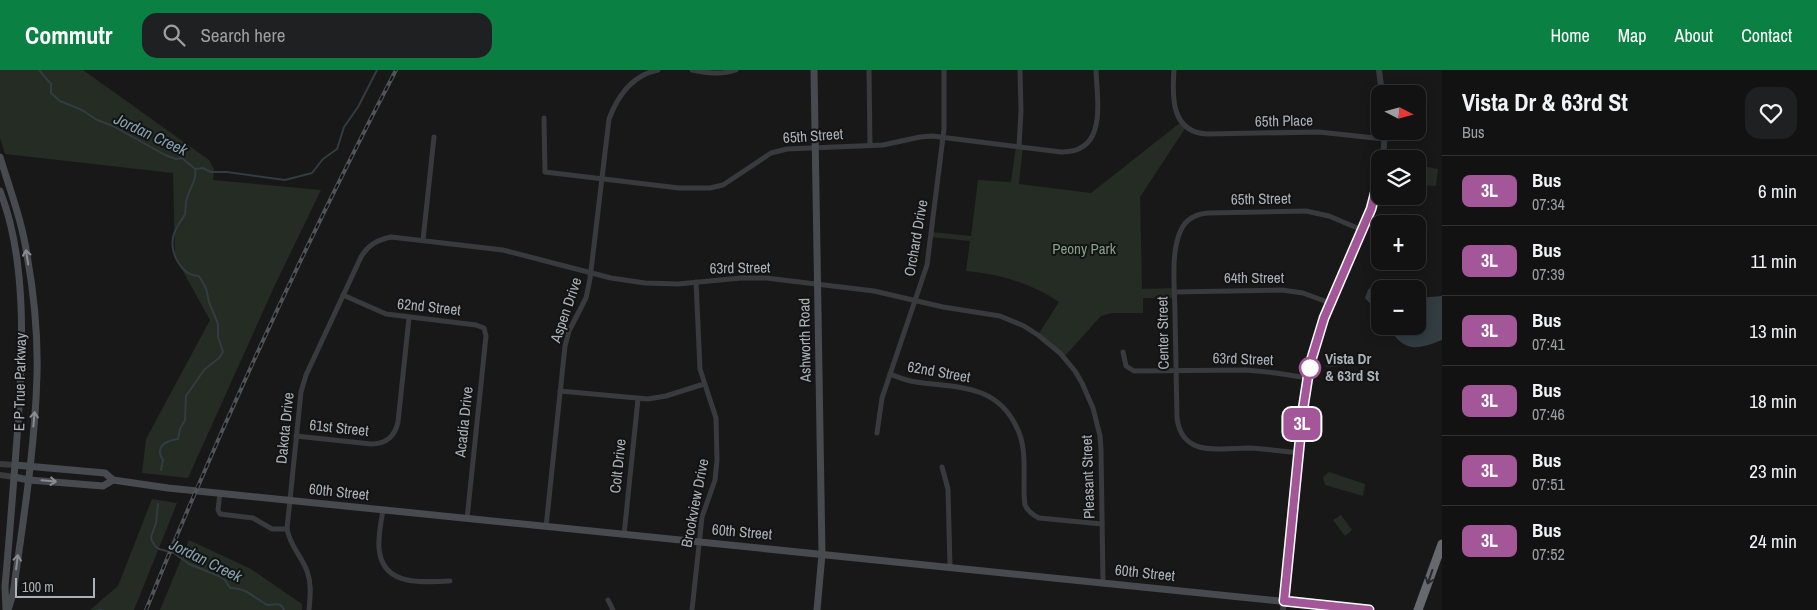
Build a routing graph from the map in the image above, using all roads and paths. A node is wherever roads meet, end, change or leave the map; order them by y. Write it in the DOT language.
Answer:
graph roads {
  1 [pos="658,70"];
  2 [pos="692,70"];
  3 [pos="736,70"];
  4 [pos="814,70"];
  5 [pos="868,70"];
  6 [pos="944,70"];
  7 [pos="1020,70"];
  8 [pos="1096,70"];
  9 [pos="1174,70"];
  10 [pos="1379,70"];
  11 [pos="1381,85"];
  12 [pos="544,118"];
  13 [pos="434,137"];
  14 [pos="944,137"];
  15 [pos="1371,139"];
  16 [pos="1384,140"];
  17 [pos="870,145"];
  18 [pos="815,146"];
  19 [pos="1019,146"];
  20 [pos="1383,150"];
  21 [pos="0,157"];
  22 [pos="602,178"];
  23 [pos="0,191"];
  24 [pos="1372,205"];
  25 [pos="1362,230"];
  26 [pos="384,239"];
  27 [pos="423,240"];
  28 [pos="1176,247"];
  29 [pos="591,272"];
  30 [pos="696,282"];
  31 [pos="817,284"];
  32 [pos="1175,292"];
  33 [pos="343,295"];
  34 [pos="916,300"];
  35 [pos="1330,303"];
  36 [pos="409,318"];
  37 [pos="484,328"];
  38 [pos="1123,352"];
  39 [pos="1176,371"];
  40 [pos="890,374"];
  41 [pos="1077,374"];
  42 [pos="1308,378"];
  43 [pos="704,384"];
  44 [pos="560,391"];
  45 [pos="638,399"];
  46 [pos="877,433"];
  47 [pos="296,436"];
  48 [pos="1299,453"];
  49 [pos="0,464"];
  50 [pos="15,466"];
  51 [pos="30,467"];
  52 [pos="942,467"];
  53 [pos="0,475"];
  54 [pos="14,477"];
  55 [pos="29,480"];
  56 [pos="114,480"];
  57 [pos="220,493"];
  58 [pos="290,500"];
  59 [pos="383,510"];
  60 [pos="467,518"];
  61 [pos="1102,524"];
  62 [pos="546,527"];
  63 [pos="287,529"];
  64 [pos="624,535"];
  65 [pos="699,542"];
  66 [pos="1442,544"];
  67 [pos="822,554"];
  68 [pos="950,567"];
  69 [pos="450,581"];
  70 [pos="1103,583"];
  71 [pos="608,600"];
  72 [pos="1284,601"];
  73 [pos="7,610"];
  74 [pos="309,610"];
  75 [pos="613,610"];
  76 [pos="692,610"];
  77 [pos="817,610"];
  78 [pos="1283,610"];
  79 [pos="1368,610"];
  80 [pos="1418,610"];
  1 -- 22 [label="street, Aspen Drive"];
  2 -- 3 [label="street"];
  4 -- 18 [label="main road, Ashworth Road"];
  5 -- 17 [label="street"];
  6 -- 14 [label="street, Orchard Drive"];
  7 -- 19 [label="street"];
  8 -- 19 [label="street, 65th Street"];
  9 -- 15 [label="street, 65th Place"];
  10 -- 11 [label="street"];
  12 -- 22 [label="street, 65th Street"];
  13 -- 27 [label="street"];
  14 -- 17 [label="street, 65th Street"];
  14 -- 19 [label="street, 65th Street"];
  14 -- 34 [label="street, Orchard Drive"];
  16 -- 20 [label="street"];
  17 -- 18 [label="street, 65th Street"];
  18 -- 22 [label="street, 65th Street"];
  18 -- 31 [label="main road, Ashworth Road"];
  51 -- 21 [label="main road, E P True Parkway, one-way"];
  22 -- 29 [label="street, Aspen Drive"];
  23 -- 50 [label="main road, E P True Parkway"];
  24 -- 25 [label="street"];
  25 -- 28 [label="street, 65th Street"];
  25 -- 35 [label="street"];
  26 -- 27 [label="street, 63rd Street"];
  26 -- 33 [label="street, Dakota Drive"];
  27 -- 29 [label="street, 63rd Street"];
  28 -- 32 [label="street, Center Street"];
  29 -- 30 [label="street, 63rd Street"];
  29 -- 44 [label="street, Aspen Drive"];
  30 -- 31 [label="street, 63rd Street"];
  30 -- 43 [label="street, Brookview Drive"];
  31 -- 34 [label="street, 63rd Street"];
  31 -- 67 [label="main road, Ashworth Road"];
  32 -- 35 [label="street, 64th Street"];
  32 -- 39 [label="street, Center Street"];
  33 -- 36 [label="street, 62nd Street"];
  33 -- 47 [label="street, Dakota Drive"];
  34 -- 40 [label="street, Orchard Drive"];
  34 -- 41 [label="street, 63rd Street"];
  35 -- 42 [label="street"];
  36 -- 37 [label="street, 62nd Street"];
  36 -- 47 [label="street, 61st Street"];
  37 -- 60 [label="street, Acadia Drive"];
  38 -- 39 [label="street, 63rd Street"];
  39 -- 42 [label="street, 63rd Street"];
  39 -- 48 [label="street, Center Street"];
  40 -- 46 [label="street, Orchard Drive"];
  40 -- 61 [label="street, 62nd Street"];
  41 -- 61 [label="street, Pleasant Street"];
  42 -- 48 [label="street"];
  43 -- 45 [label="street"];
  43 -- 65 [label="street, Brookview Drive"];
  44 -- 45 [label="street"];
  44 -- 62 [label="street, Aspen Drive"];
  45 -- 64 [label="street, Colt Drive"];
  47 -- 58 [label="street, Dakota Drive"];
  48 -- 72 [label="street"];
  49 -- 50 [label="street, 60th Street"];
  50 -- 51 [label="main road, 60th Street"];
  50 -- 54 [label="main road, E P True Parkway"];
  51 -- 55 [label="main road, E P True Parkway"];
  51 -- 56 [label="main road, 60th Street"];
  52 -- 68 [label="street"];
  53 -- 54 [label="street, 60th Street"];
  54 -- 55 [label="main road, 60th Street"];
  54 -- 73 [label="main road, E P True Parkway"];
  55 -- 56 [label="main road, 60th Street, one-way"];
  73 -- 55 [label="main road, E P True Parkway, one-way"];
  56 -- 57 [label="main road, 60th Street"];
  57 -- 58 [label="main road, 60th Street"];
  57 -- 63 [label="street"];
  58 -- 59 [label="main road, 60th Street"];
  58 -- 63 [label="street, Dakota Drive"];
  59 -- 60 [label="main road, 60th Street"];
  59 -- 69 [label="street"];
  60 -- 62 [label="main road, 60th Street"];
  61 -- 70 [label="street, Pleasant Street"];
  62 -- 64 [label="main road, 60th Street"];
  63 -- 74 [label="street, Dakota Drive"];
  64 -- 65 [label="main road, 60th Street"];
  65 -- 67 [label="main road, 60th Street"];
  65 -- 76 [label="street, Brookview Drive"];
  66 -- 80 [label="highway, one-way"];
  67 -- 68 [label="main road, 60th Street"];
  67 -- 77 [label="main road, Ashworth Road"];
  68 -- 70 [label="main road, 60th Street"];
  70 -- 72 [label="main road, 60th Street"];
  71 -- 75 [label="street"];
  72 -- 78 [label="street"];
  72 -- 79 [label="main road, 60th Street"];
}
